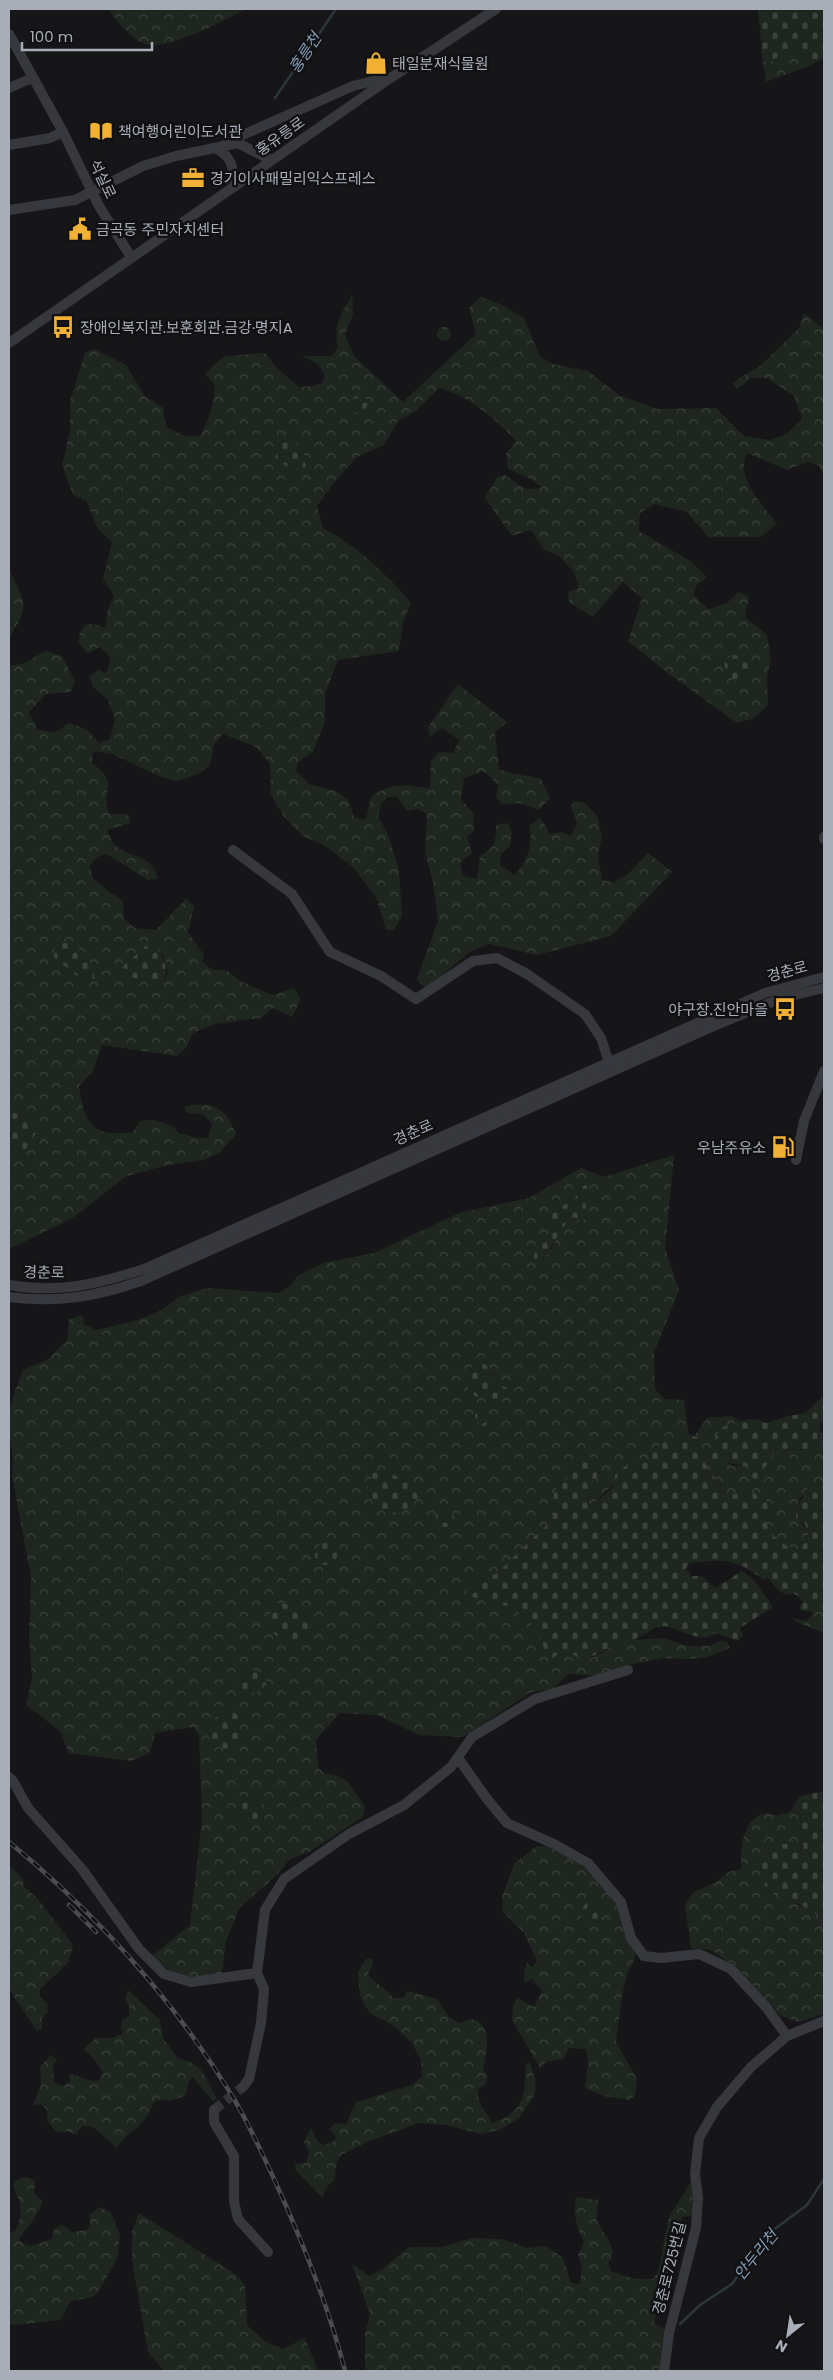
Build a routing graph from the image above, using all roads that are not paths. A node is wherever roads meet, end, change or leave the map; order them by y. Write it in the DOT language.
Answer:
graph roads {
  1 [pos="496,9"];
  2 [pos="9,34"];
  3 [pos="393,76"];
  4 [pos="32,78"];
  5 [pos="9,88"];
  6 [pos="63,132"];
  7 [pos="9,145"];
  8 [pos="215,148"];
  9 [pos="271,160"];
  10 [pos="236,185"];
  11 [pos="93,193"];
  12 [pos="9,210"];
  13 [pos="131,257"];
  14 [pos="9,343"];
  15 [pos="233,850"];
  16 [pos="824,977"];
  17 [pos="824,988"];
  18 [pos="609,1062"];
  19 [pos="824,1071"];
  20 [pos="796,1160"];
  21 [pos="9,1285"];
  22 [pos="9,1297"];
  23 [pos="628,1670"];
  24 [pos="458,1758"];
  25 [pos="9,1777"];
  26 [pos="257,1973"];
  27 [pos="824,2021"];
  28 [pos="787,2036"];
  29 [pos="243,2087"];
  30 [pos="214,2110"];
  31 [pos="268,2252"];
  32 [pos="664,2371"];
  1 -- 3 [label="street, 홍유릉로"];
  2 -- 4 [label="street, 석실로"];
  3 -- 8 [label="street"];
  3 -- 9 [label="street, 홍유릉로"];
  4 -- 5 [label="street"];
  4 -- 6 [label="street, 석실로"];
  6 -- 7 [label="street"];
  6 -- 11 [label="street, 석실로"];
  8 -- 9 [label="street"];
  8 -- 10 [label="street"];
  8 -- 11 [label="street"];
  9 -- 10 [label="street, 홍유릉로"];
  10 -- 13 [label="street, 홍유릉로"];
  11 -- 12 [label="street"];
  11 -- 13 [label="street, 석실로"];
  13 -- 14 [label="street, 홍유릉로"];
  15 -- 18 [label="street"];
  16 -- 18 [label="street, 경춘로"];
  17 -- 22 [label="street, 경춘로"];
  18 -- 21 [label="street, 경춘로"];
  19 -- 20 [label="street"];
  23 -- 24 [label="street"];
  24 -- 26 [label="street"];
  24 -- 28 [label="street"];
  25 -- 26 [label="street"];
  26 -- 29 [label="street"];
  27 -- 28 [label="street, 경춘로725번길"];
  28 -- 32 [label="street, 경춘로725번길"];
  30 -- 31 [label="street"];
}
